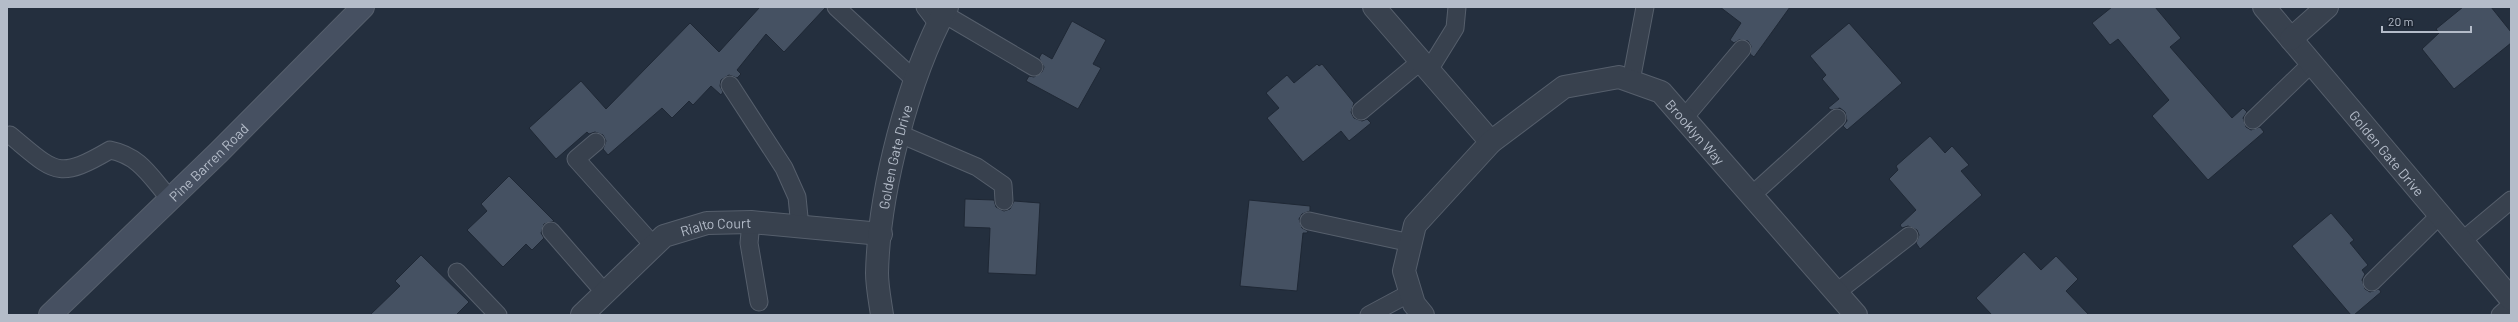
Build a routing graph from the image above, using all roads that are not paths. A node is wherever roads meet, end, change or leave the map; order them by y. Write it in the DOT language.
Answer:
graph roads {
  1 [pos="363,7"];
  2 [pos="836,7"];
  3 [pos="1457,7"];
  4 [pos="1646,7"];
  5 [pos="2264,7"];
  6 [pos="2327,7"];
  7 [pos="1379,9"];
  8 [pos="938,13"];
  9 [pos="2291,38"];
  10 [pos="1742,48"];
  11 [pos="2312,63"];
  12 [pos="1425,66"];
  13 [pos="1034,67"];
  14 [pos="916,81"];
  15 [pos="1631,81"];
  16 [pos="730,85"];
  17 [pos="1361,112"];
  18 [pos="1684,118"];
  19 [pos="1837,118"];
  20 [pos="2254,120"];
  21 [pos="900,134"];
  22 [pos="10,135"];
  23 [pos="596,142"];
  24 [pos="1491,142"];
  25 [pos="1752,194"];
  26 [pos="170,199"];
  27 [pos="2511,200"];
  28 [pos="1004,201"];
  29 [pos="2440,215"];
  30 [pos="1309,221"];
  31 [pos="751,222"];
  32 [pos="800,227"];
  33 [pos="551,231"];
  34 [pos="881,234"];
  35 [pos="1909,236"];
  36 [pos="2462,241"];
  37 [pos="1410,243"];
  38 [pos="654,246"];
  39 [pos="457,272"];
  40 [pos="2372,282"];
  41 [pos="1837,292"];
  42 [pos="1410,293"];
  43 [pos="605,294"];
  44 [pos="2511,299"];
  45 [pos="759,302"];
  46 [pos="2511,305"];
  47 [pos="50,315"];
  48 [pos="498,315"];
  49 [pos="582,315"];
  50 [pos="882,315"];
  51 [pos="1369,315"];
  52 [pos="1423,315"];
  53 [pos="1856,315"];
  54 [pos="2500,315"];
  1 -- 26 [label="main road, Pine Barren Road"];
  2 -- 14 [label="lane"];
  3 -- 12 [label="lane"];
  4 -- 15 [label="lane"];
  5 -- 9 [label="street, Golden Gate Drive"];
  6 -- 9 [label="street"];
  7 -- 12 [label="street"];
  8 -- 13 [label="lane"];
  8 -- 14 [label="street, Golden Gate Drive"];
  9 -- 11 [label="street, Golden Gate Drive"];
  10 -- 18 [label="lane"];
  11 -- 20 [label="lane"];
  11 -- 29 [label="street, Golden Gate Drive"];
  12 -- 17 [label="lane"];
  12 -- 24 [label="street"];
  14 -- 21 [label="street, Golden Gate Drive"];
  15 -- 18 [label="street, Brooklyn Way"];
  15 -- 24 [label="street, Brooklyn Way"];
  16 -- 32 [label="lane"];
  18 -- 25 [label="street, Brooklyn Way"];
  19 -- 25 [label="lane"];
  21 -- 28 [label="lane"];
  21 -- 34 [label="street, Golden Gate Drive"];
  22 -- 26 [label="lane"];
  23 -- 38 [label="lane"];
  24 -- 37 [label="street, Brooklyn Way"];
  25 -- 41 [label="street, Brooklyn Way"];
  26 -- 47 [label="main road, Pine Barren Road"];
  27 -- 36 [label="lane"];
  29 -- 36 [label="street, Golden Gate Drive"];
  29 -- 40 [label="lane"];
  30 -- 37 [label="lane"];
  31 -- 32 [label="street, Rialto Court"];
  31 -- 38 [label="street, Rialto Court"];
  31 -- 45 [label="lane"];
  32 -- 34 [label="street, Rialto Court"];
  33 -- 43 [label="lane"];
  34 -- 50 [label="street, Golden Gate Drive"];
  35 -- 41 [label="lane"];
  36 -- 44 [label="street, Golden Gate Drive"];
  37 -- 42 [label="street, Brooklyn Way"];
  38 -- 43 [label="street, Rialto Court"];
  39 -- 48 [label="lane"];
  41 -- 53 [label="street, Brooklyn Way"];
  42 -- 51 [label="lane"];
  42 -- 52 [label="street, Brooklyn Way"];
  43 -- 49 [label="street, Rialto Court"];
  46 -- 54 [label="lane"];
}
